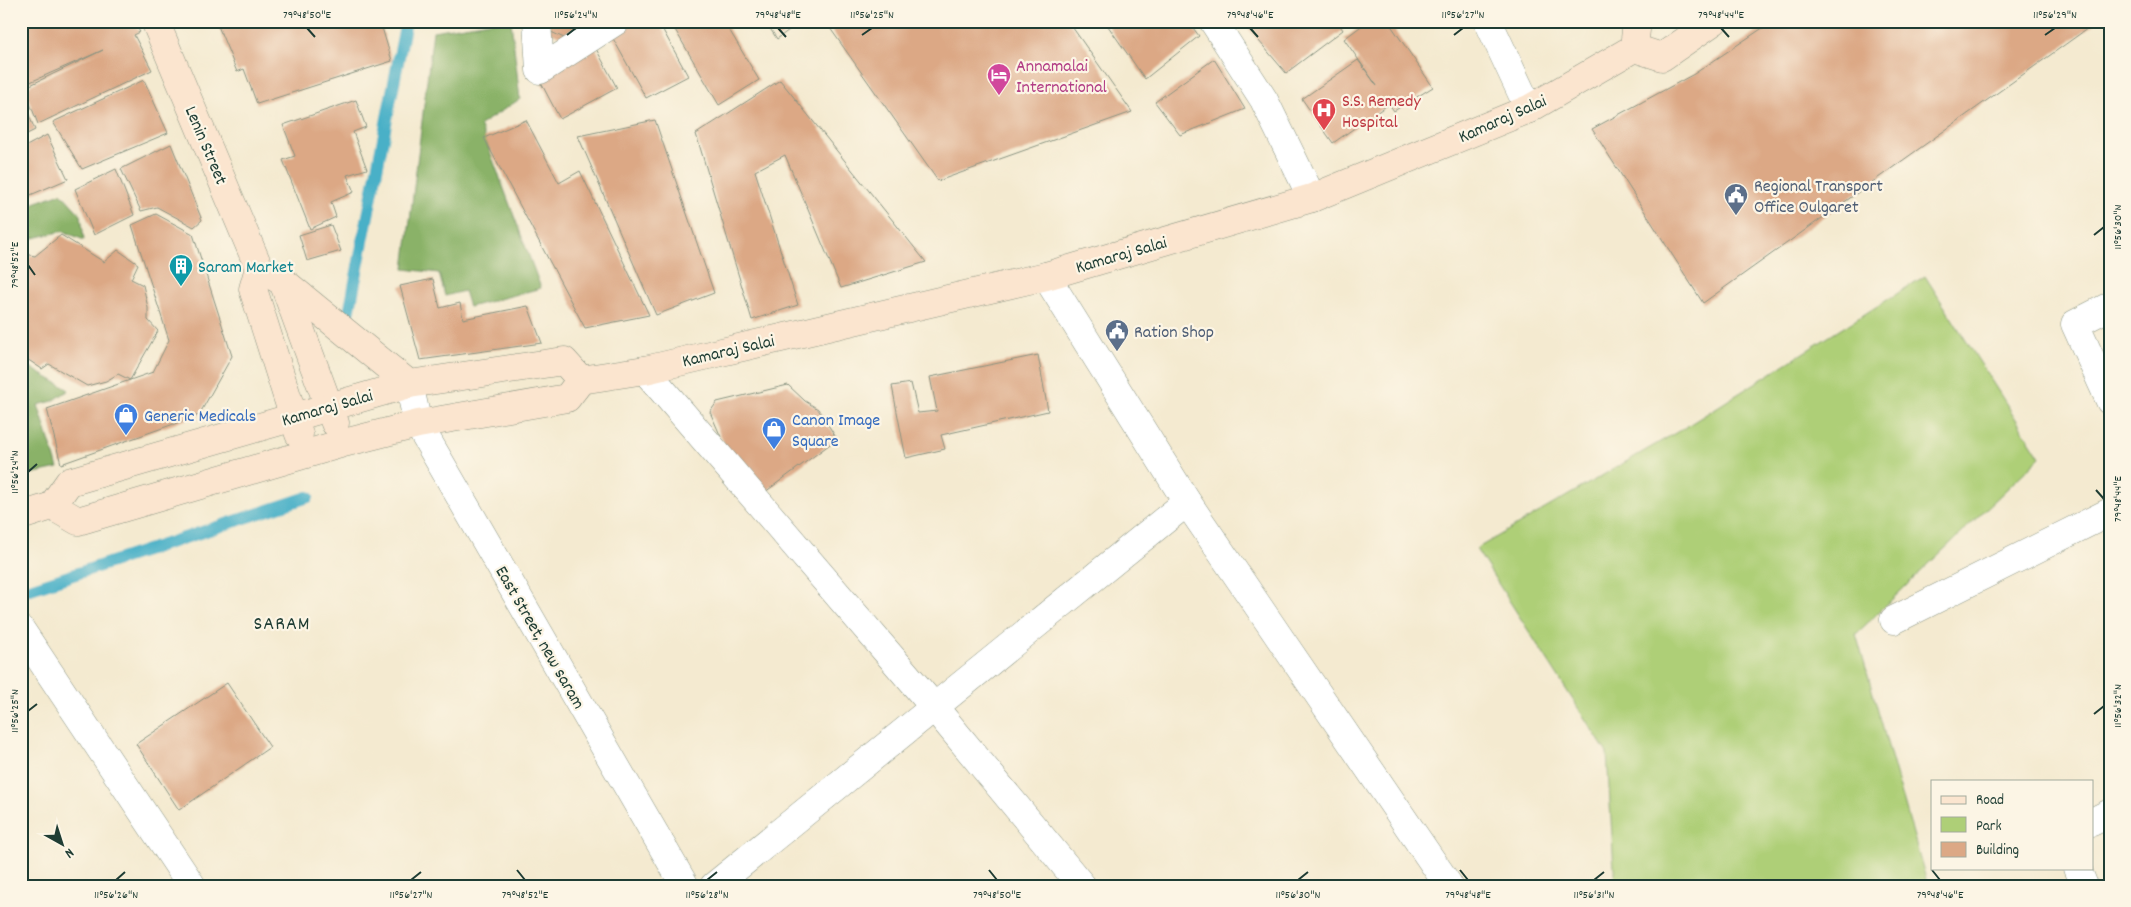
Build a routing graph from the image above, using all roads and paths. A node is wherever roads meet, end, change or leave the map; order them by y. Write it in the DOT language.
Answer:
graph roads {
  1 [pos="155,21"];
  2 [pos="537,21"];
  3 [pos="616,21"];
  4 [pos="1213,21"];
  5 [pos="1488,21"];
  6 [pos="1714,21"];
  7 [pos="1635,34"];
  8 [pos="1528,109"];
  9 [pos="1312,198"];
  10 [pos="259,268"];
  11 [pos="1046,276"];
  12 [pos="284,282"];
  13 [pos="2110,306"];
  14 [pos="645,370"];
  15 [pos="581,380"];
  16 [pos="409,384"];
  17 [pos="2110,401"];
  18 [pos="330,406"];
  19 [pos="294,417"];
  20 [pos="418,424"];
  21 [pos="340,444"];
  22 [pos="305,455"];
  23 [pos="1187,502"];
  24 [pos="52,506"];
  25 [pos="2110,512"];
  26 [pos="21,516"];
  27 [pos="1894,620"];
  28 [pos="21,630"];
  29 [pos="934,707"];
  30 [pos="2110,813"];
  31 [pos="2094,821"];
  32 [pos="2078,870"];
  33 [pos="192,886"];
  34 [pos="685,886"];
  35 [pos="714,886"];
  36 [pos="1082,886"];
  37 [pos="1449,886"];
  38 [pos="2084,886"];
  1 -- 10 [label="main road, Lenin Street"];
  2 -- 3 [label="street"];
  4 -- 9 [label="street"];
  5 -- 8 [label="street"];
  6 -- 7 [label="main road, Kamaraj Salai"];
  7 -- 8 [label="main road, Kamaraj Salai"];
  8 -- 9 [label="main road, Kamaraj Salai"];
  9 -- 11 [label="main road, Kamaraj Salai"];
  10 -- 12 [label="main road"];
  10 -- 19 [label="main road"];
  11 -- 14 [label="main road, Kamaraj Salai"];
  11 -- 23 [label="street"];
  12 -- 16 [label="main road"];
  12 -- 18 [label="main road"];
  13 -- 17 [label="street"];
  14 -- 15 [label="main road, Kamaraj Salai"];
  14 -- 29 [label="street"];
  15 -- 16 [label="main road, Kamaraj Salai"];
  15 -- 20 [label="main road"];
  16 -- 18 [label="main road, Kamaraj Salai"];
  16 -- 20 [label="street, East Street, new saram"];
  18 -- 19 [label="main road, Kamaraj Salai"];
  18 -- 21 [label="main road"];
  19 -- 22 [label="main road"];
  19 -- 24 [label="main road, Kamaraj Salai"];
  20 -- 21 [label="main road"];
  20 -- 34 [label="street, East Street, new saram"];
  21 -- 22 [label="main road"];
  22 -- 24 [label="main road"];
  23 -- 29 [label="street"];
  23 -- 37 [label="street"];
  24 -- 26 [label="main road"];
  25 -- 27 [label="street"];
  28 -- 33 [label="street"];
  29 -- 35 [label="street"];
  29 -- 36 [label="street"];
  30 -- 31 [label="street"];
  32 -- 38 [label="street"];
}
